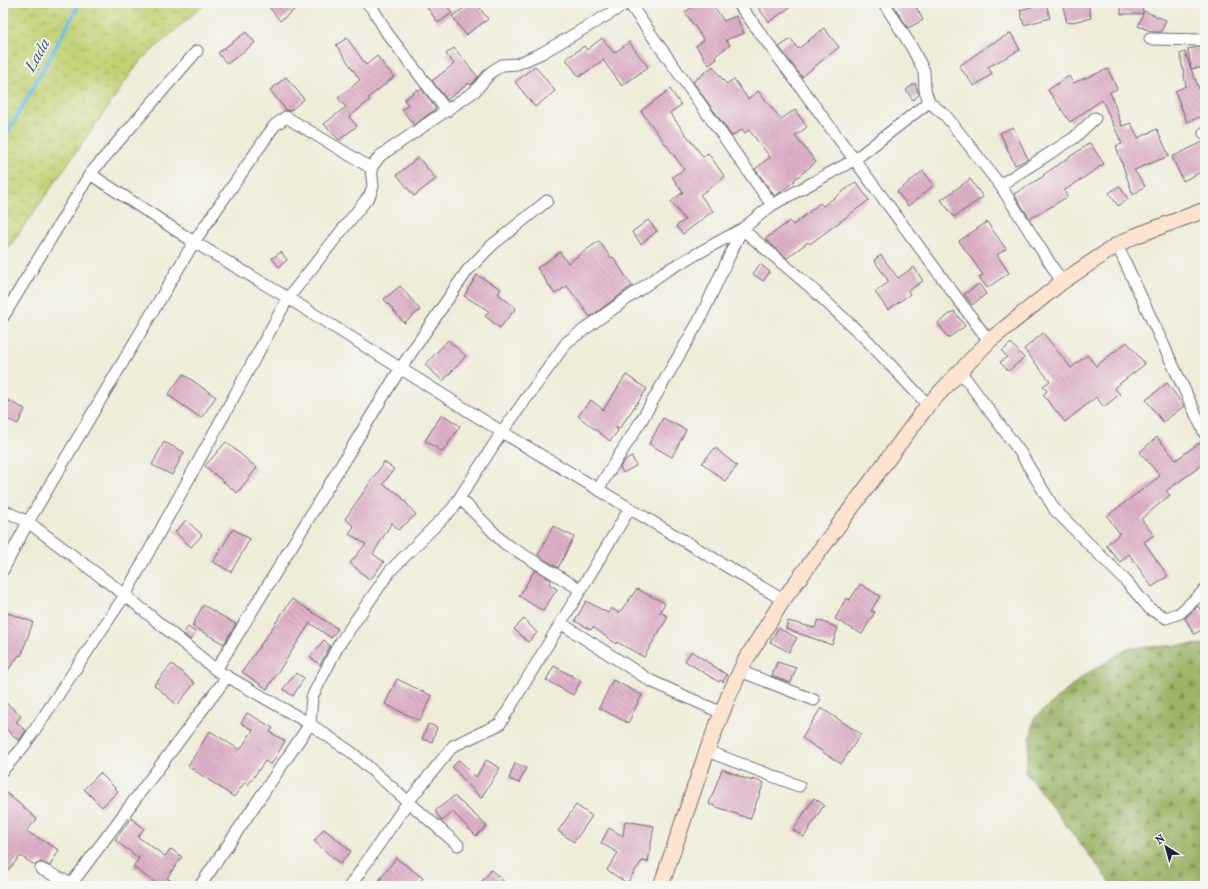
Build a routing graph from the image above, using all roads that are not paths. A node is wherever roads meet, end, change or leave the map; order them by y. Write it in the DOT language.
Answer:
graph roads {
  1 [pos="367,3"];
  2 [pos="738,3"];
  3 [pos="884,3"];
  4 [pos="623,4"];
  5 [pos="1150,39"];
  6 [pos="1205,40"];
  7 [pos="197,51"];
  8 [pos="929,102"];
  9 [pos="447,111"];
  10 [pos="1096,118"];
  11 [pos="854,160"];
  12 [pos="371,168"];
  13 [pos="90,174"];
  14 [pos="1000,185"];
  15 [pos="547,201"];
  16 [pos="772,205"];
  17 [pos="1205,210"];
  18 [pos="742,230"];
  19 [pos="194,242"];
  20 [pos="1117,245"];
  21 [pos="1062,282"];
  22 [pos="288,298"];
  23 [pos="3,317"];
  24 [pos="989,341"];
  25 [pos="400,368"];
  26 [pos="960,371"];
  27 [pos="928,405"];
  28 [pos="502,432"];
  29 [pos="1205,434"];
  30 [pos="598,489"];
  31 [pos="460,498"];
  32 [pos="630,508"];
  33 [pos="3,510"];
  34 [pos="28,522"];
  35 [pos="3,570"];
  36 [pos="581,590"];
  37 [pos="1205,590"];
  38 [pos="125,595"];
  39 [pos="784,600"];
  40 [pos="562,624"];
  41 [pos="216,670"];
  42 [pos="740,671"];
  43 [pos="227,676"];
  44 [pos="814,700"];
  45 [pos="722,713"];
  46 [pos="310,724"];
  47 [pos="707,750"];
  48 [pos="3,770"];
  49 [pos="799,786"];
  50 [pos="408,802"];
  51 [pos="458,845"];
  52 [pos="41,869"];
  53 [pos="74,885"];
  54 [pos="200,886"];
  55 [pos="350,886"];
  56 [pos="662,886"];
  1 -- 9 [label="street"];
  2 -- 11 [label="street"];
  3 -- 8 [label="street"];
  4 -- 9 [label="street"];
  4 -- 16 [label="street"];
  5 -- 6 [label="street"];
  7 -- 13 [label="street"];
  8 -- 11 [label="street"];
  8 -- 14 [label="street"];
  9 -- 12 [label="street"];
  10 -- 14 [label="street"];
  11 -- 16 [label="street"];
  11 -- 24 [label="street"];
  12 -- 19 [label="street"];
  12 -- 22 [label="street"];
  13 -- 19 [label="street"];
  13 -- 23 [label="street"];
  14 -- 21 [label="street"];
  15 -- 25 [label="street"];
  16 -- 18 [label="street"];
  17 -- 20 [label="street"];
  18 -- 27 [label="street"];
  18 -- 28 [label="street"];
  18 -- 30 [label="street"];
  19 -- 22 [label="street"];
  19 -- 34 [label="street"];
  20 -- 21 [label="street"];
  20 -- 29 [label="street"];
  21 -- 24 [label="street"];
  22 -- 25 [label="street"];
  22 -- 38 [label="street"];
  24 -- 26 [label="street"];
  25 -- 28 [label="street"];
  25 -- 41 [label="street"];
  26 -- 27 [label="street"];
  26 -- 37 [label="street"];
  27 -- 39 [label="street"];
  28 -- 30 [label="street"];
  28 -- 31 [label="street"];
  30 -- 32 [label="street"];
  31 -- 36 [label="street"];
  31 -- 46 [label="street"];
  32 -- 36 [label="street"];
  32 -- 39 [label="street"];
  33 -- 34 [label="street"];
  34 -- 35 [label="street"];
  34 -- 38 [label="street"];
  36 -- 40 [label="street"];
  38 -- 41 [label="street"];
  38 -- 48 [label="street"];
  39 -- 42 [label="street"];
  40 -- 45 [label="street"];
  40 -- 50 [label="street"];
  41 -- 43 [label="street"];
  42 -- 44 [label="street"];
  42 -- 45 [label="street"];
  43 -- 46 [label="street"];
  43 -- 53 [label="street"];
  45 -- 47 [label="street"];
  46 -- 50 [label="street"];
  46 -- 54 [label="street"];
  47 -- 49 [label="street"];
  47 -- 56 [label="street"];
  50 -- 51 [label="street"];
  50 -- 55 [label="street"];
  52 -- 53 [label="street"];
}
